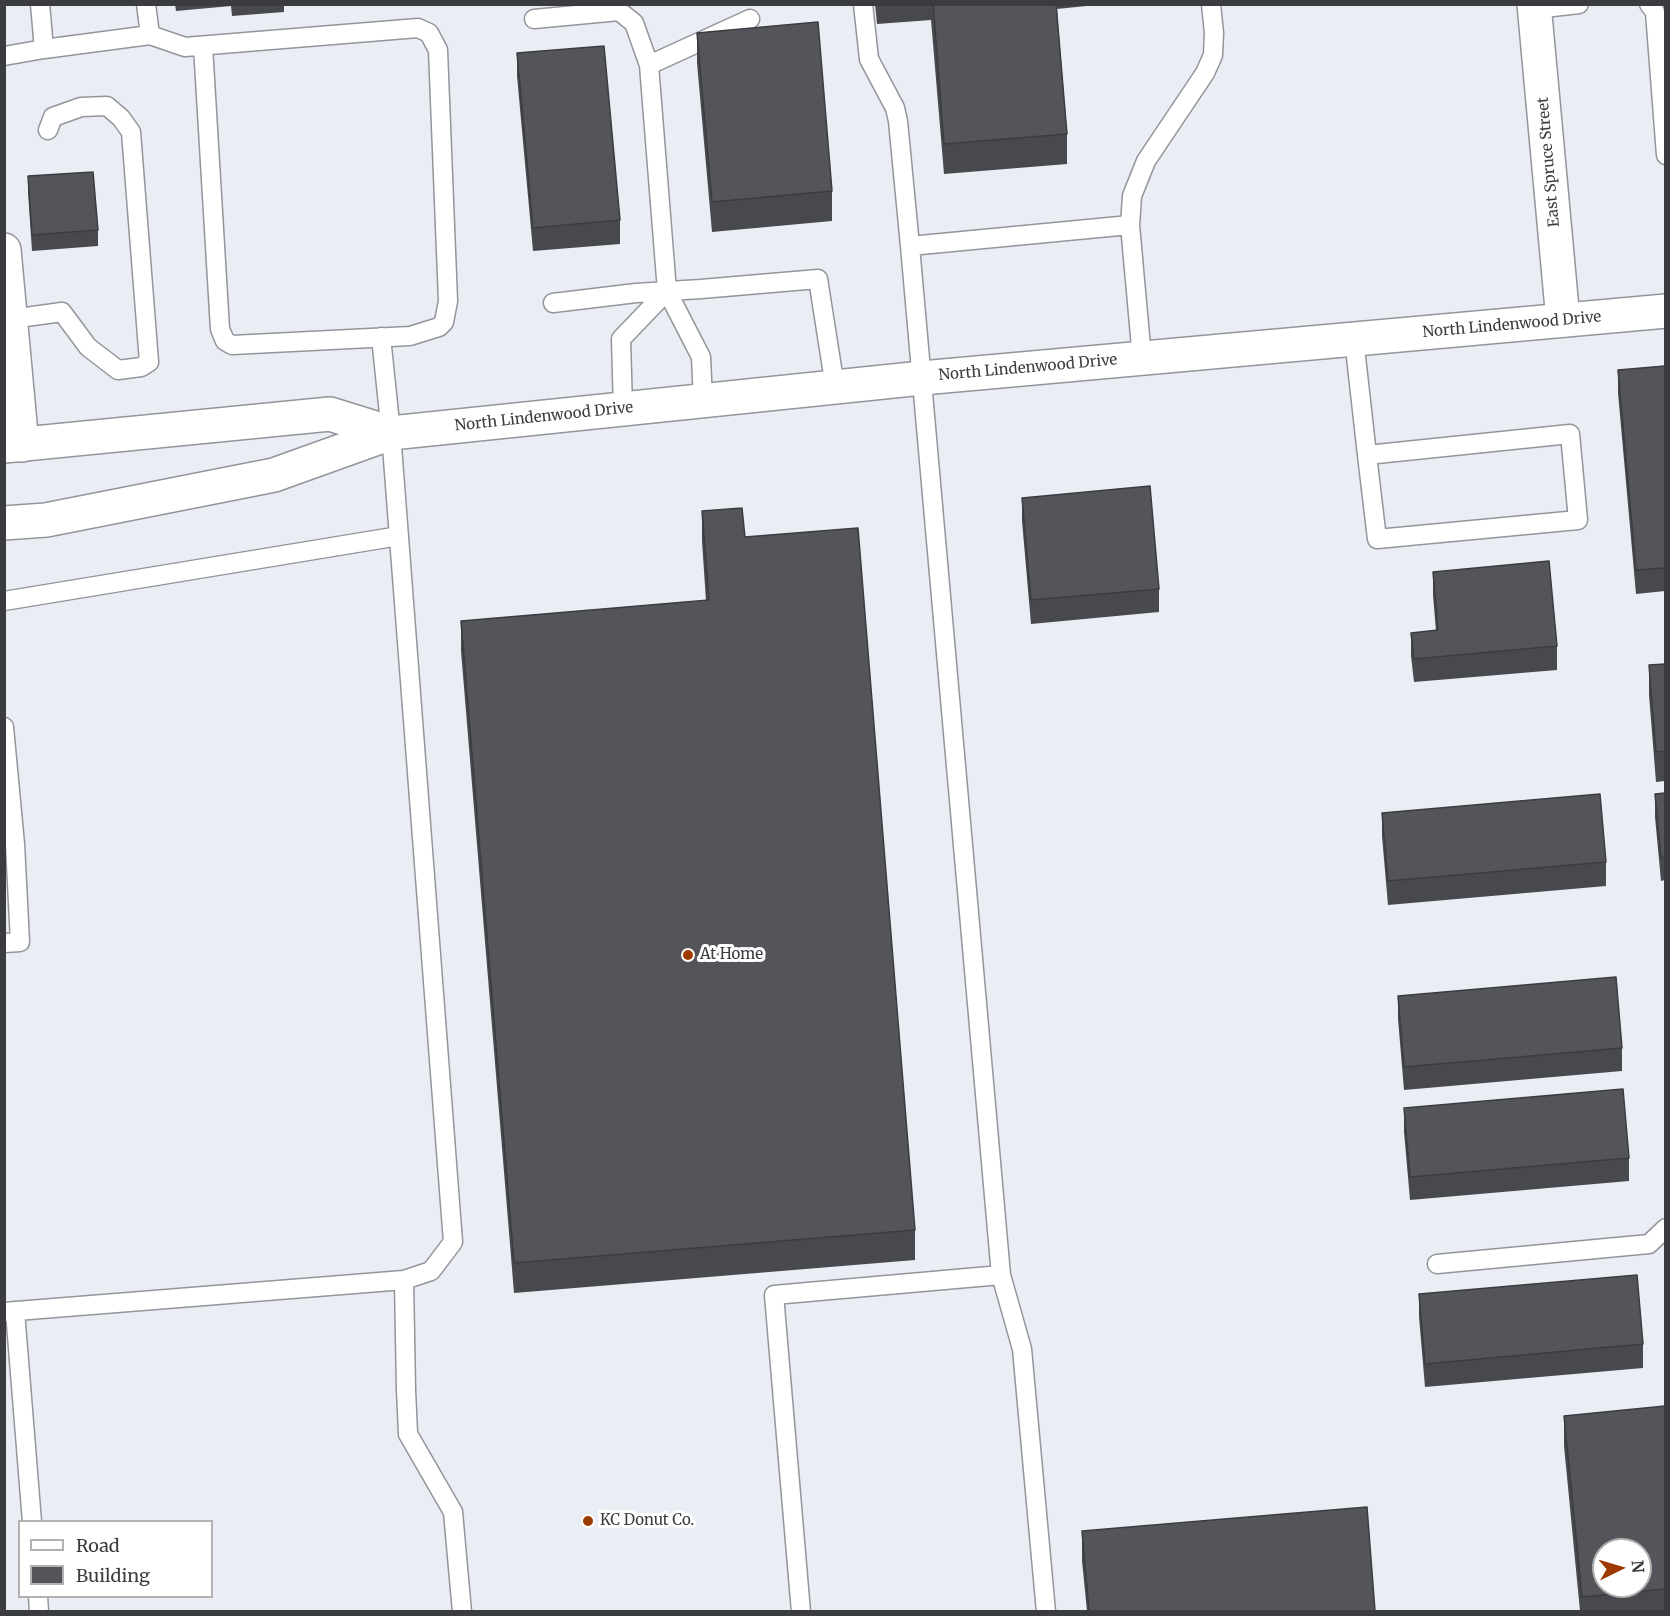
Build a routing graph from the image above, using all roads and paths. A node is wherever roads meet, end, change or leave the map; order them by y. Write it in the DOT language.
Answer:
graph roads {
  1 [pos="40,4"];
  2 [pos="146,4"];
  3 [pos="863,4"];
  4 [pos="1211,4"];
  5 [pos="1579,4"];
  6 [pos="1649,4"];
  7 [pos="1534,7"];
  8 [pos="534,19"];
  9 [pos="750,19"];
  10 [pos="150,35"];
  11 [pos="203,46"];
  12 [pos="44,49"];
  13 [pos="4,56"];
  14 [pos="649,65"];
  15 [pos="48,130"];
  16 [pos="1665,155"];
  17 [pos="1130,225"];
  18 [pos="910,246"];
  19 [pos="4,250"];
  20 [pos="666,291"];
  21 [pos="553,303"];
  22 [pos="1665,311"];
  23 [pos="11,320"];
  24 [pos="1563,320"];
  25 [pos="381,337"];
  26 [pos="1354,339"];
  27 [pos="1142,358"];
  28 [pos="922,378"];
  29 [pos="835,387"];
  30 [pos="703,401"];
  31 [pos="623,409"];
  32 [pos="391,433"];
  33 [pos="13,446"];
  34 [pos="1367,455"];
  35 [pos="4,523"];
  36 [pos="399,536"];
  37 [pos="4,601"];
  38 [pos="4,727"];
  39 [pos="10,844"];
  40 [pos="4,943"];
  41 [pos="1665,1228"];
  42 [pos="1437,1264"];
  43 [pos="1001,1275"];
  44 [pos="404,1280"];
  45 [pos="10,1312"];
  46 [pos="32,1520"];
  47 [pos="462,1611"];
  48 [pos="801,1611"];
  49 [pos="1046,1611"];
  1 -- 12 [label="lane"];
  2 -- 10 [label="lane"];
  3 -- 18 [label="lane"];
  4 -- 17 [label="lane"];
  5 -- 7 [label="lane"];
  6 -- 16 [label="lane"];
  7 -- 24 [label="street, East Spruce Street"];
  8 -- 14 [label="lane"];
  9 -- 14 [label="lane"];
  10 -- 11 [label="lane"];
  10 -- 12 [label="lane"];
  11 -- 25 [label="lane"];
  11 -- 25 [label="lane"];
  12 -- 13 [label="lane"];
  14 -- 20 [label="lane"];
  15 -- 23 [label="lane"];
  17 -- 18 [label="lane"];
  17 -- 27 [label="lane"];
  18 -- 28 [label="lane"];
  19 -- 23 [label="street"];
  20 -- 21 [label="lane"];
  20 -- 29 [label="lane"];
  20 -- 30 [label="lane"];
  20 -- 31 [label="lane"];
  22 -- 24 [label="street, North Lindenwood Drive"];
  23 -- 33 [label="street"];
  24 -- 26 [label="street, North Lindenwood Drive"];
  25 -- 32 [label="lane"];
  26 -- 27 [label="street, North Lindenwood Drive"];
  26 -- 34 [label="lane"];
  27 -- 28 [label="street, North Lindenwood Drive"];
  28 -- 29 [label="street, North Lindenwood Drive"];
  28 -- 43 [label="lane"];
  29 -- 30 [label="street, North Lindenwood Drive"];
  30 -- 31 [label="street, North Lindenwood Drive"];
  31 -- 32 [label="street, North Lindenwood Drive"];
  32 -- 33 [label="street, North Lindenwood Drive"];
  32 -- 35 [label="street, North Lindenwood Drive"];
  32 -- 36 [label="lane"];
  34 -- 34 [label="lane"];
  36 -- 37 [label="lane"];
  36 -- 44 [label="lane"];
  38 -- 39 [label="lane"];
  39 -- 40 [label="lane"];
  41 -- 42 [label="lane"];
  43 -- 48 [label="lane"];
  43 -- 49 [label="lane"];
  44 -- 45 [label="lane"];
  44 -- 47 [label="lane"];
  45 -- 46 [label="lane"];
}
